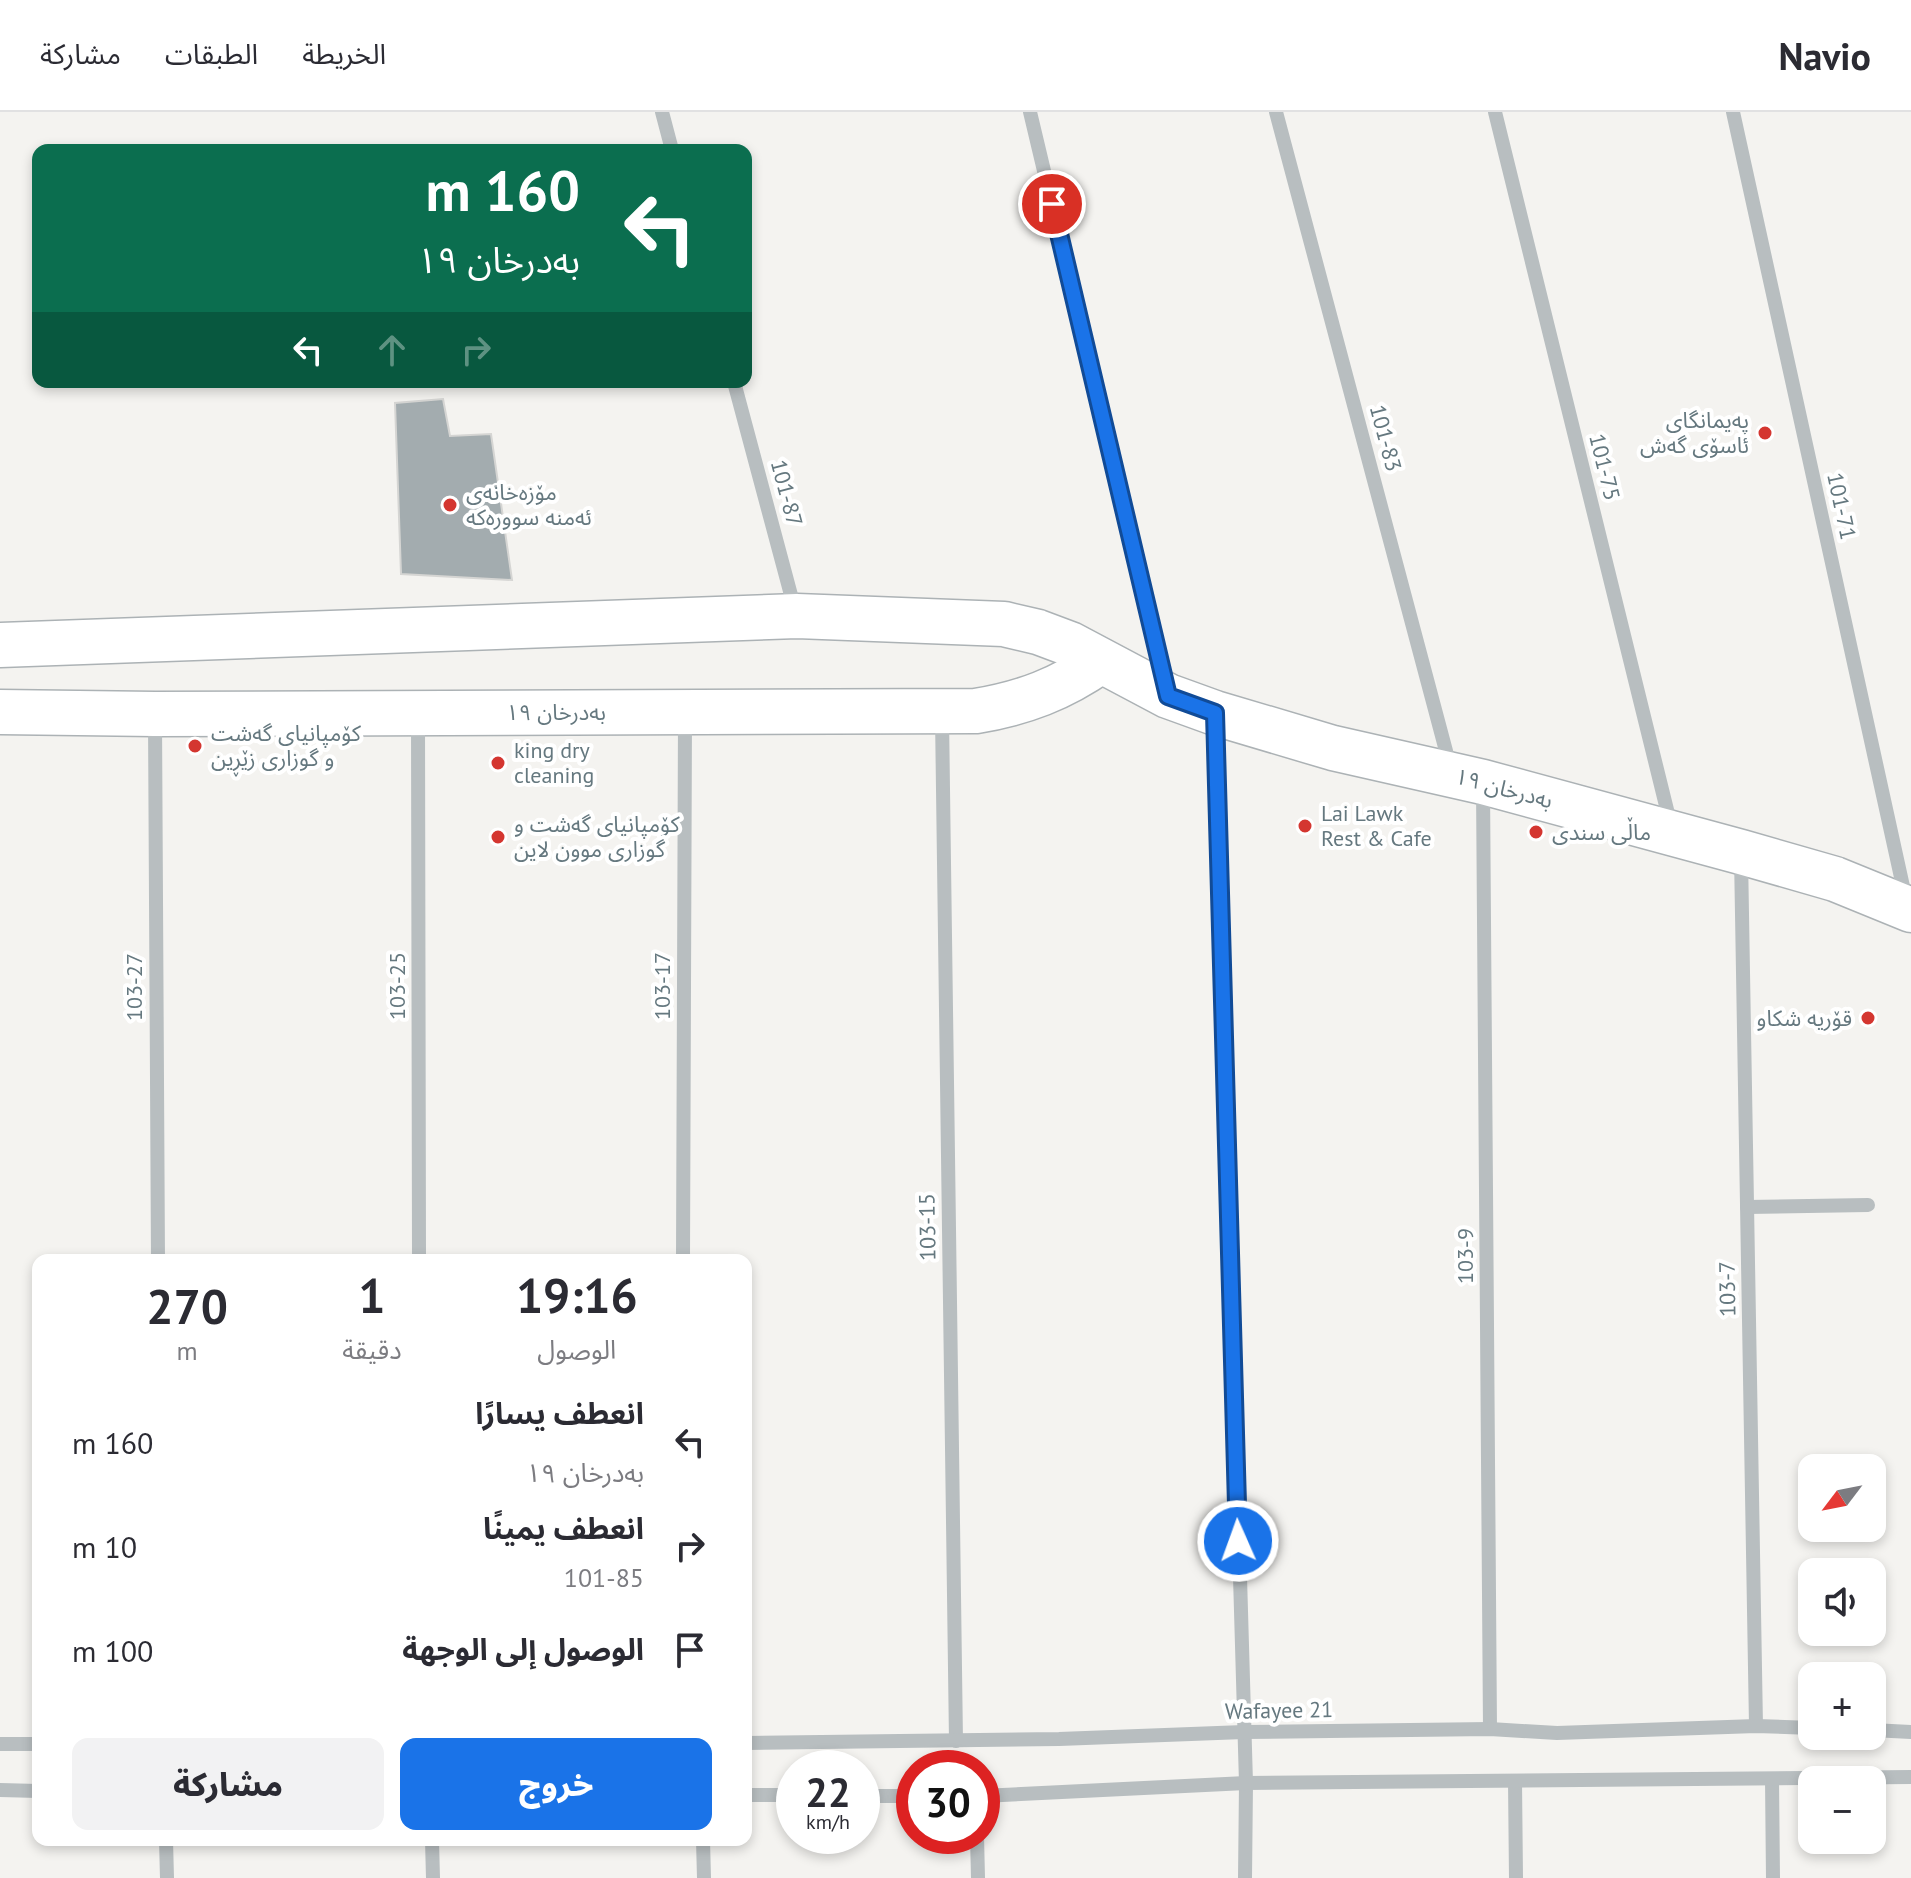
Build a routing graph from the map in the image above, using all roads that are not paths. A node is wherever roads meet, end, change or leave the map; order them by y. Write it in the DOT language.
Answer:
graph roads {
  1 [pos="662,112"];
  2 [pos="1030,112"];
  3 [pos="1276,112"];
  4 [pos="1495,112"];
  5 [pos="1733,112"];
  6 [pos="670,144"];
  7 [pos="736,388"];
  8 [pos="797,616"];
  9 [pos="0,645"];
  10 [pos="1101,661"];
  11 [pos="1168,696"];
  12 [pos="685,711"];
  13 [pos="0,712"];
  14 [pos="942,712"];
  15 [pos="418,713"];
  16 [pos="1215,713"];
  17 [pos="155,714"];
  18 [pos="1468,778"];
  19 [pos="1673,833"];
  20 [pos="1741,852"];
  21 [pos="1910,910"];
  22 [pos="1868,1205"];
  23 [pos="1747,1207"];
  24 [pos="158,1254"];
  25 [pos="419,1254"];
  26 [pos="683,1254"];
  27 [pos="1756,1726"];
  28 [pos="1798,1728"];
  29 [pos="1490,1729"];
  30 [pos="1886,1731"];
  31 [pos="1244,1732"];
  32 [pos="1911,1732"];
  33 [pos="956,1741"];
  34 [pos="752,1743"];
  35 [pos="0,1744"];
  36 [pos="32,1744"];
  37 [pos="1911,1777"];
  38 [pos="1772,1779"];
  39 [pos="1515,1781"];
  40 [pos="1246,1783"];
  41 [pos="0,1790"];
  42 [pos="32,1791"];
  43 [pos="752,1795"];
  44 [pos="776,1795"];
  45 [pos="1000,1795"];
  46 [pos="166,1846"];
  47 [pos="432,1846"];
  48 [pos="703,1846"];
  49 [pos="977,1854"];
  50 [pos="167,1878"];
  51 [pos="433,1878"];
  52 [pos="704,1878"];
  53 [pos="978,1878"];
  54 [pos="1245,1878"];
  55 [pos="1516,1878"];
  56 [pos="1773,1878"];
  1 -- 6 [label="street"];
  2 -- 11 [label="street"];
  3 -- 18 [label="street, 101-83"];
  4 -- 19 [label="street, 101-75"];
  5 -- 21 [label="street, 101-71"];
  7 -- 8 [label="street, 101-87"];
  8 -- 9 [label="main road, بەدرخان ١٩"];
  8 -- 10 [label="main road, بەدرخان ١٩"];
  10 -- 11 [label="main road, بەدرخان ١٩"];
  10 -- 14 [label="main road, بەدرخان ١٩"];
  11 -- 16 [label="main road, بەدرخان ١٩"];
  12 -- 14 [label="main road, بەدرخان ١٩"];
  12 -- 15 [label="main road, بەدرخان ١٩"];
  12 -- 26 [label="street, 103-17"];
  13 -- 17 [label="main road, بەدرخان ١٩"];
  14 -- 33 [label="street, 103-15"];
  15 -- 17 [label="main road, بەدرخان ١٩"];
  15 -- 25 [label="street, 103-25"];
  16 -- 18 [label="main road, بەدرخان ١٩"];
  16 -- 31 [label="street"];
  17 -- 24 [label="street, 103-27"];
  18 -- 19 [label="main road, بەدرخان ١٩"];
  18 -- 29 [label="street, 103-9"];
  19 -- 20 [label="main road, بەدرخان ١٩"];
  20 -- 21 [label="main road, بەدرخان ١٩"];
  20 -- 23 [label="street, 103-7"];
  22 -- 23 [label="street"];
  23 -- 27 [label="street, 103-7"];
  27 -- 28 [label="street, Wafayee 21"];
  27 -- 29 [label="street, Wafayee 21"];
  29 -- 31 [label="street, Wafayee 21"];
  30 -- 32 [label="street"];
  31 -- 33 [label="street, Wafayee 21"];
  31 -- 40 [label="street"];
  33 -- 34 [label="street, Wafayee 21"];
  35 -- 36 [label="street"];
  37 -- 38 [label="street"];
  38 -- 39 [label="street"];
  38 -- 56 [label="street"];
  39 -- 40 [label="street"];
  39 -- 55 [label="street"];
  40 -- 45 [label="street"];
  40 -- 54 [label="street"];
  41 -- 42 [label="street"];
  43 -- 44 [label="street"];
  46 -- 50 [label="street"];
  47 -- 51 [label="street"];
  48 -- 52 [label="street"];
  49 -- 53 [label="street"];
}
